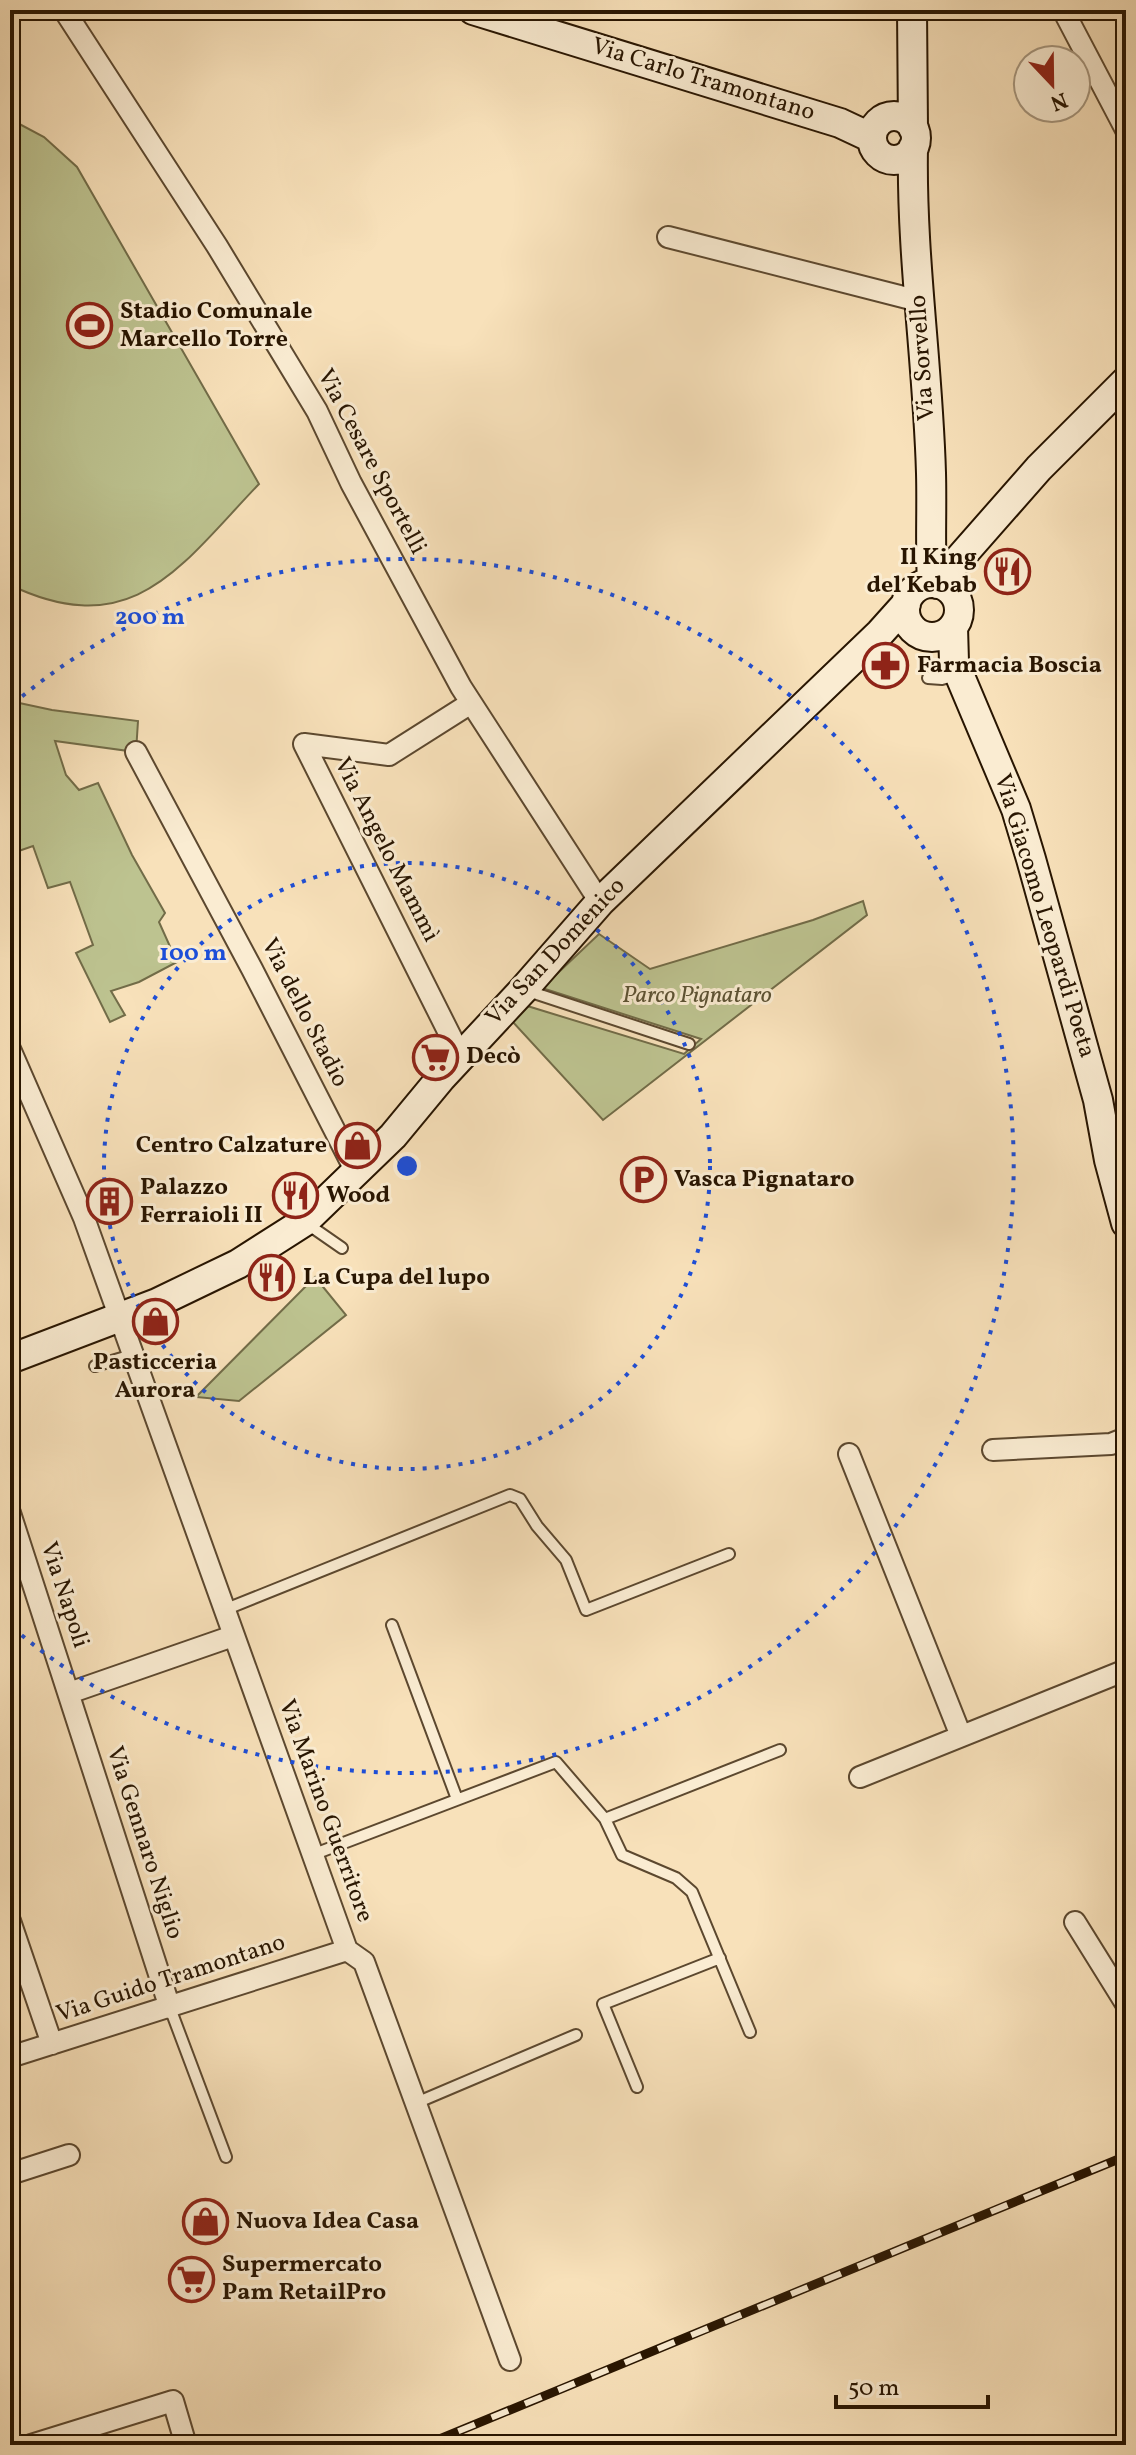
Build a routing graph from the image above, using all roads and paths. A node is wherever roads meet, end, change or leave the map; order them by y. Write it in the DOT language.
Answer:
graph roads {
  1 [pos="64,10"];
  2 [pos="473,10"];
  3 [pos="912,10"];
  4 [pos="1063,10"];
  5 [pos="897,130"];
  6 [pos="1126,130"];
  7 [pos="668,237"];
  8 [pos="919,301"];
  9 [pos="1122,392"];
  10 [pos="930,606"];
  11 [pos="957,668"];
  12 [pos="928,678"];
  13 [pos="471,703"];
  14 [pos="136,752"];
  15 [pos="600,902"];
  16 [pos="523,990"];
  17 [pos="689,1044"];
  18 [pos="10,1049"];
  19 [pos="461,1057"];
  20 [pos="356,1172"];
  21 [pos="304,1222"];
  22 [pos="1126,1223"];
  23 [pos="342,1248"];
  24 [pos="119,1317"];
  25 [pos="132,1355"];
  26 [pos="10,1359"];
  27 [pos="95,1366"];
  28 [pos="1126,1438"];
  29 [pos="993,1450"];
  30 [pos="849,1454"];
  31 [pos="10,1513"];
  32 [pos="729,1554"];
  33 [pos="224,1610"];
  34 [pos="392,1625"];
  35 [pos="233,1636"];
  36 [pos="1126,1670"];
  37 [pos="69,1693"];
  38 [pos="961,1736"];
  39 [pos="780,1750"];
  40 [pos="860,1777"];
  41 [pos="457,1799"];
  42 [pos="605,1819"];
  43 [pos="312,1855"];
  44 [pos="10,1921"];
  45 [pos="1075,1922"];
  46 [pos="347,1950"];
  47 [pos="720,1958"];
  48 [pos="1126,2004"];
  49 [pos="170,2008"];
  50 [pos="750,2032"];
  51 [pos="576,2035"];
  52 [pos="52,2044"];
  53 [pos="10,2057"];
  54 [pos="637,2087"];
  55 [pos="416,2103"];
  56 [pos="69,2155"];
  57 [pos="226,2157"];
  58 [pos="10,2174"];
  59 [pos="510,2360"];
  60 [pos="81,2438"];
  61 [pos="31,2445"];
  62 [pos="186,2445"];
  1 -- 13 [label="street, Via Cesare Sportelli"];
  2 -- 5 [label="street, Via Carlo Tramontano"];
  3 -- 5 [label="street, Via Sorvello"];
  4 -- 6 [label="street"];
  5 -- 8 [label="street, Via Sorvello"];
  7 -- 8 [label="street"];
  8 -- 10 [label="street, Via Sorvello"];
  9 -- 10 [label="street, Via San Domenico"];
  10 -- 11 [label="street"];
  10 -- 15 [label="street, Via San Domenico"];
  11 -- 12 [label="lane"];
  11 -- 22 [label="street, Via Giacomo Leopardi Poeta"];
  13 -- 15 [label="street, Via Cesare Sportelli"];
  13 -- 19 [label="street, Via Angelo Mammì"];
  14 -- 20 [label="street, Via dello Stadio"];
  15 -- 16 [label="street, Via San Domenico"];
  16 -- 17 [label="lane"];
  16 -- 19 [label="street, Via San Domenico"];
  18 -- 24 [label="street, Via Marino Guerritore"];
  19 -- 20 [label="street, Via San Domenico"];
  20 -- 21 [label="street, Via San Domenico"];
  21 -- 23 [label="lane"];
  21 -- 24 [label="street, Via San Domenico"];
  24 -- 25 [label="street, Via Marino Guerritore"];
  24 -- 26 [label="street, Via San Domenico"];
  25 -- 27 [label="lane"];
  25 -- 33 [label="street, Via Marino Guerritore"];
  28 -- 29 [label="street"];
  30 -- 38 [label="street"];
  31 -- 37 [label="street, Via Napoli"];
  32 -- 33 [label="lane"];
  33 -- 35 [label="street, Via Marino Guerritore"];
  34 -- 41 [label="lane"];
  35 -- 37 [label="street"];
  35 -- 43 [label="street, Via Marino Guerritore"];
  36 -- 38 [label="street"];
  37 -- 49 [label="street, Via Gennaro Niglio"];
  38 -- 40 [label="street"];
  39 -- 42 [label="lane"];
  41 -- 42 [label="lane"];
  41 -- 43 [label="lane"];
  42 -- 47 [label="lane"];
  43 -- 46 [label="street, Via Marino Guerritore"];
  44 -- 52 [label="street"];
  45 -- 48 [label="street"];
  46 -- 49 [label="street, Via Guido Tramontano"];
  46 -- 55 [label="street, Via Marino Guerritore"];
  47 -- 50 [label="lane"];
  47 -- 54 [label="lane"];
  49 -- 52 [label="street, Via Guido Tramontano"];
  49 -- 57 [label="lane"];
  51 -- 55 [label="lane"];
  52 -- 53 [label="street, Via Guido Tramontano"];
  55 -- 59 [label="street, Via Marino Guerritore"];
  56 -- 58 [label="street"];
  60 -- 61 [label="street"];
  60 -- 62 [label="street"];
}
